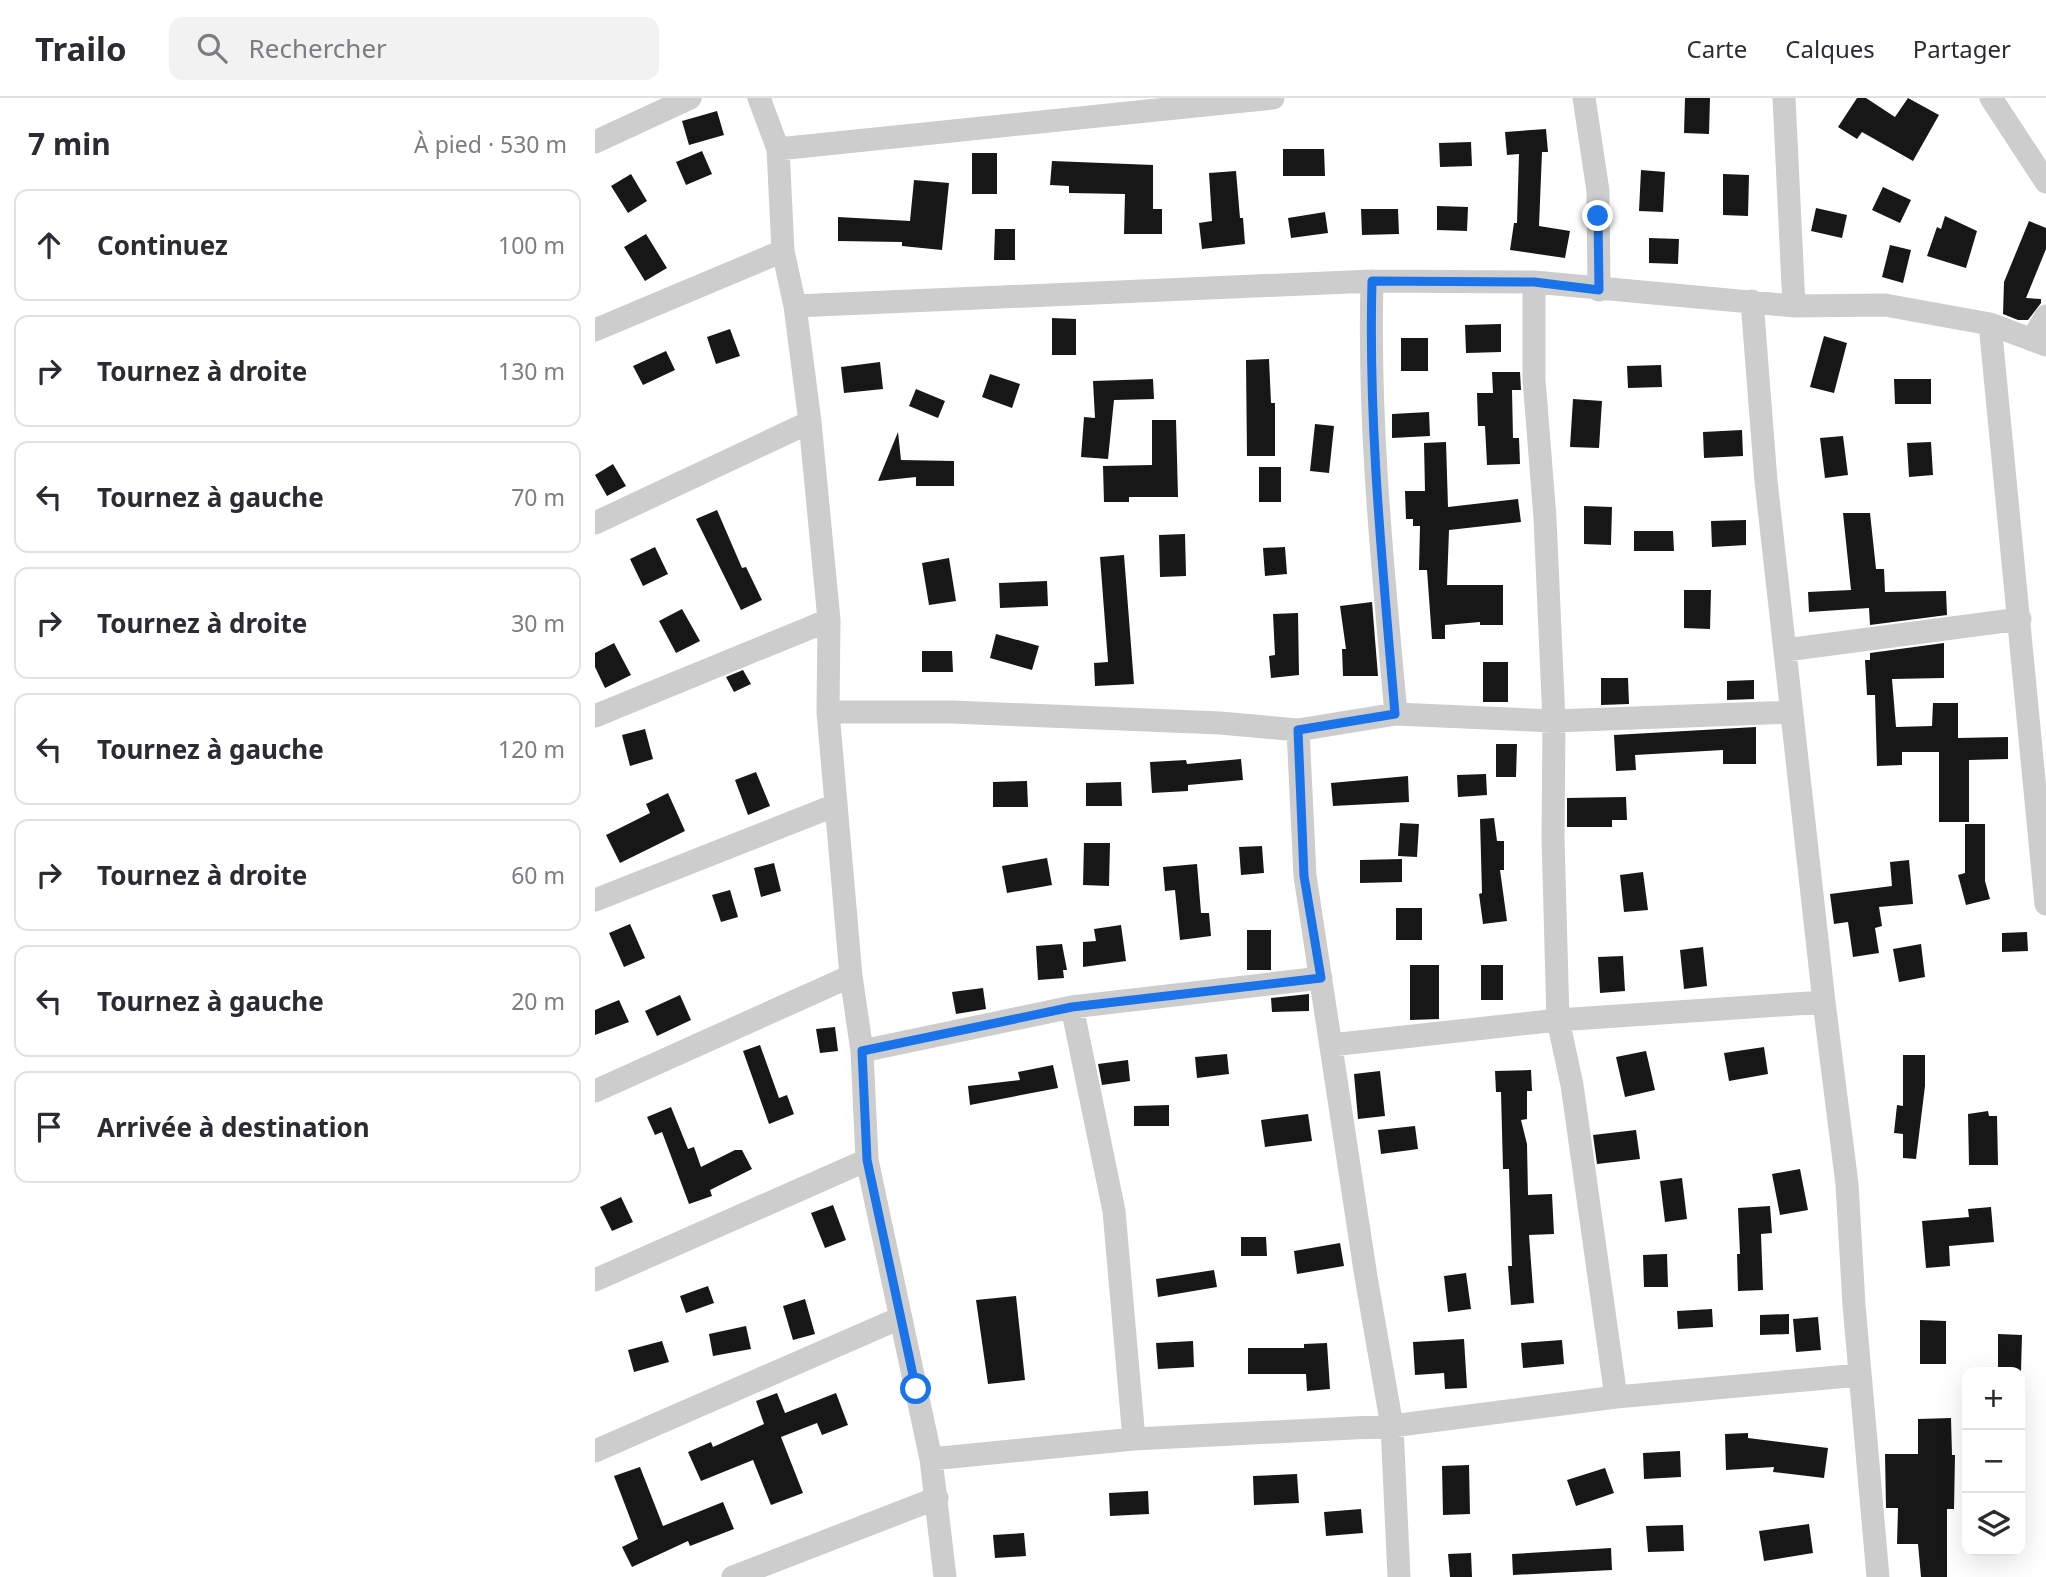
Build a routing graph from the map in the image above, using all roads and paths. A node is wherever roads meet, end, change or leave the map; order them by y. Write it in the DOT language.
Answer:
graph roads {
  1 [pos="690,98"];
  2 [pos="759,98"];
  3 [pos="1272,98"];
  4 [pos="1584,98"];
  5 [pos="1783,98"];
  6 [pos="1991,98"];
  7 [pos="1216,100"];
  8 [pos="595,142"];
  9 [pos="778,149"];
  10 [pos="2046,182"];
  11 [pos="783,251"];
  12 [pos="1372,281"];
  13 [pos="1534,282"];
  14 [pos="1599,290"];
  15 [pos="1752,301"];
  16 [pos="796,306"];
  17 [pos="1794,306"];
  18 [pos="2046,316"];
  19 [pos="1990,324"];
  20 [pos="595,330"];
  21 [pos="2039,343"];
  22 [pos="810,422"];
  23 [pos="595,523"];
  24 [pos="829,620"];
  25 [pos="2020,620"];
  26 [pos="1786,650"];
  27 [pos="828,712"];
  28 [pos="1792,712"];
  29 [pos="1395,714"];
  30 [pos="595,716"];
  31 [pos="1554,721"];
  32 [pos="1298,730"];
  33 [pos="836,805"];
  34 [pos="595,900"];
  35 [pos="2046,904"];
  36 [pos="851,976"];
  37 [pos="1321,978"];
  38 [pos="1823,1003"];
  39 [pos="1072,1007"];
  40 [pos="1558,1020"];
  41 [pos="1331,1045"];
  42 [pos="862,1051"];
  43 [pos="595,1091"];
  44 [pos="867,1160"];
  45 [pos="595,1280"];
  46 [pos="901,1318"];
  47 [pos="1860,1375"];
  48 [pos="1616,1397"];
  49 [pos="1392,1426"];
  50 [pos="1134,1439"];
  51 [pos="595,1451"];
  52 [pos="931,1459"];
  53 [pos="937,1498"];
  54 [pos="733,1577"];
  55 [pos="945,1577"];
  56 [pos="1399,1577"];
  57 [pos="1878,1577"];
  1 -- 8 [label="street"];
  2 -- 9 [label="street"];
  3 -- 7 [label="street"];
  4 -- 14 [label="street"];
  5 -- 17 [label="street"];
  6 -- 10 [label="street"];
  7 -- 9 [label="street"];
  9 -- 11 [label="street"];
  11 -- 16 [label="street"];
  11 -- 20 [label="street"];
  12 -- 13 [label="street"];
  12 -- 16 [label="street"];
  12 -- 29 [label="street"];
  13 -- 14 [label="street"];
  13 -- 31 [label="street"];
  14 -- 15 [label="street"];
  15 -- 17 [label="street"];
  15 -- 26 [label="street"];
  16 -- 22 [label="street"];
  17 -- 19 [label="street"];
  18 -- 21 [label="street"];
  19 -- 21 [label="street"];
  19 -- 25 [label="street"];
  22 -- 23 [label="street"];
  22 -- 24 [label="street"];
  24 -- 27 [label="street"];
  24 -- 30 [label="street"];
  25 -- 26 [label="street"];
  25 -- 35 [label="street"];
  26 -- 28 [label="street"];
  27 -- 32 [label="street"];
  27 -- 33 [label="street"];
  28 -- 31 [label="street"];
  28 -- 38 [label="street"];
  29 -- 31 [label="street"];
  29 -- 32 [label="street"];
  31 -- 40 [label="street"];
  32 -- 37 [label="street"];
  33 -- 34 [label="street"];
  33 -- 36 [label="street"];
  36 -- 42 [label="street"];
  36 -- 43 [label="street"];
  37 -- 39 [label="street"];
  37 -- 41 [label="street"];
  38 -- 40 [label="street"];
  38 -- 47 [label="street"];
  39 -- 42 [label="street"];
  39 -- 50 [label="street"];
  40 -- 41 [label="street"];
  40 -- 48 [label="street"];
  41 -- 49 [label="street"];
  42 -- 44 [label="street"];
  44 -- 45 [label="street"];
  44 -- 46 [label="street"];
  46 -- 51 [label="street"];
  46 -- 52 [label="street"];
  47 -- 48 [label="street"];
  47 -- 57 [label="street"];
  48 -- 49 [label="street"];
  49 -- 50 [label="street"];
  49 -- 56 [label="street"];
  50 -- 52 [label="street"];
  52 -- 53 [label="street"];
  53 -- 54 [label="street"];
  53 -- 55 [label="street"];
}
